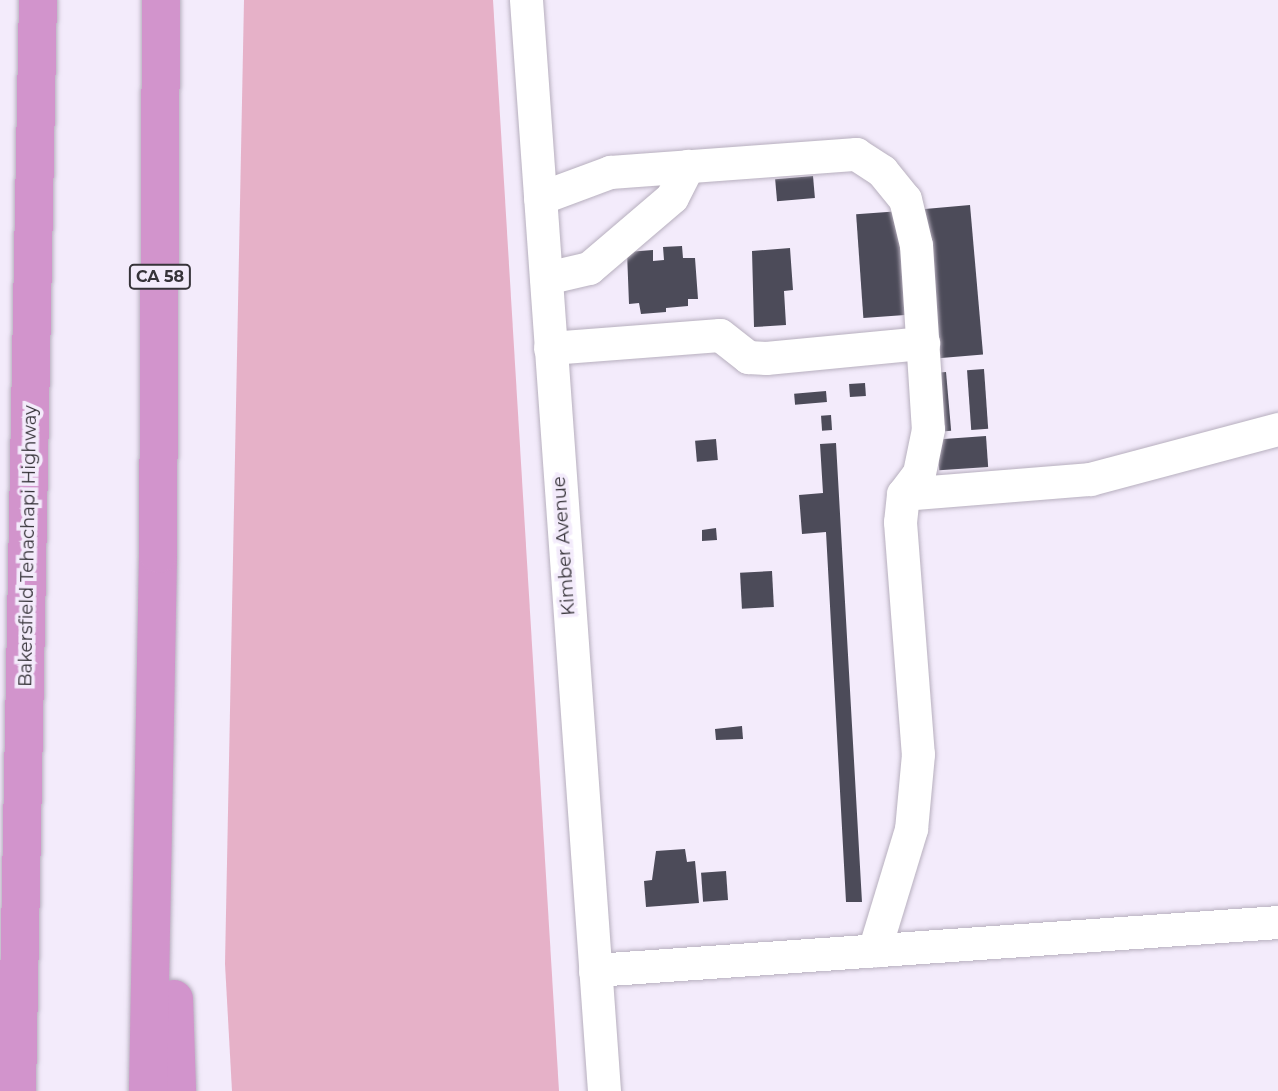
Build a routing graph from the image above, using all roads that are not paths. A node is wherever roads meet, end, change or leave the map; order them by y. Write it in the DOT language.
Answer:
graph roads {
  1 [pos="38,0"];
  2 [pos="161,0"];
  3 [pos="526,0"];
  4 [pos="688,166"];
  5 [pos="540,198"];
  6 [pos="546,278"];
  7 [pos="923,344"];
  8 [pos="550,348"];
  9 [pos="1278,429"];
  10 [pos="903,494"];
  11 [pos="29,534"];
  12 [pos="158,554"];
  13 [pos="0,763"];
  14 [pos="1278,922"];
  15 [pos="874,951"];
  16 [pos="595,970"];
  17 [pos="16,1091"];
  18 [pos="148,1091"];
  19 [pos="177,1091"];
  20 [pos="604,1091"];
  1 -- 11 [label="highway, Bakersfield Tehachapi Highway"];
  2 -- 12 [label="highway, CA 58"];
  3 -- 5 [label="street, Kimber Avenue"];
  4 -- 5 [label="street"];
  4 -- 6 [label="street"];
  4 -- 7 [label="street"];
  5 -- 6 [label="street, Kimber Avenue"];
  6 -- 8 [label="street, Kimber Avenue"];
  7 -- 8 [label="street"];
  7 -- 10 [label="street"];
  8 -- 16 [label="street, Kimber Avenue"];
  9 -- 10 [label="street"];
  10 -- 15 [label="street"];
  11 -- 13 [label="highway"];
  11 -- 17 [label="highway, Bakersfield Tehachapi Highway"];
  12 -- 18 [label="highway, CA 58"];
  12 -- 19 [label="highway"];
  14 -- 15 [label="street"];
  15 -- 16 [label="street"];
  16 -- 20 [label="street, Kimber Avenue"];
}
